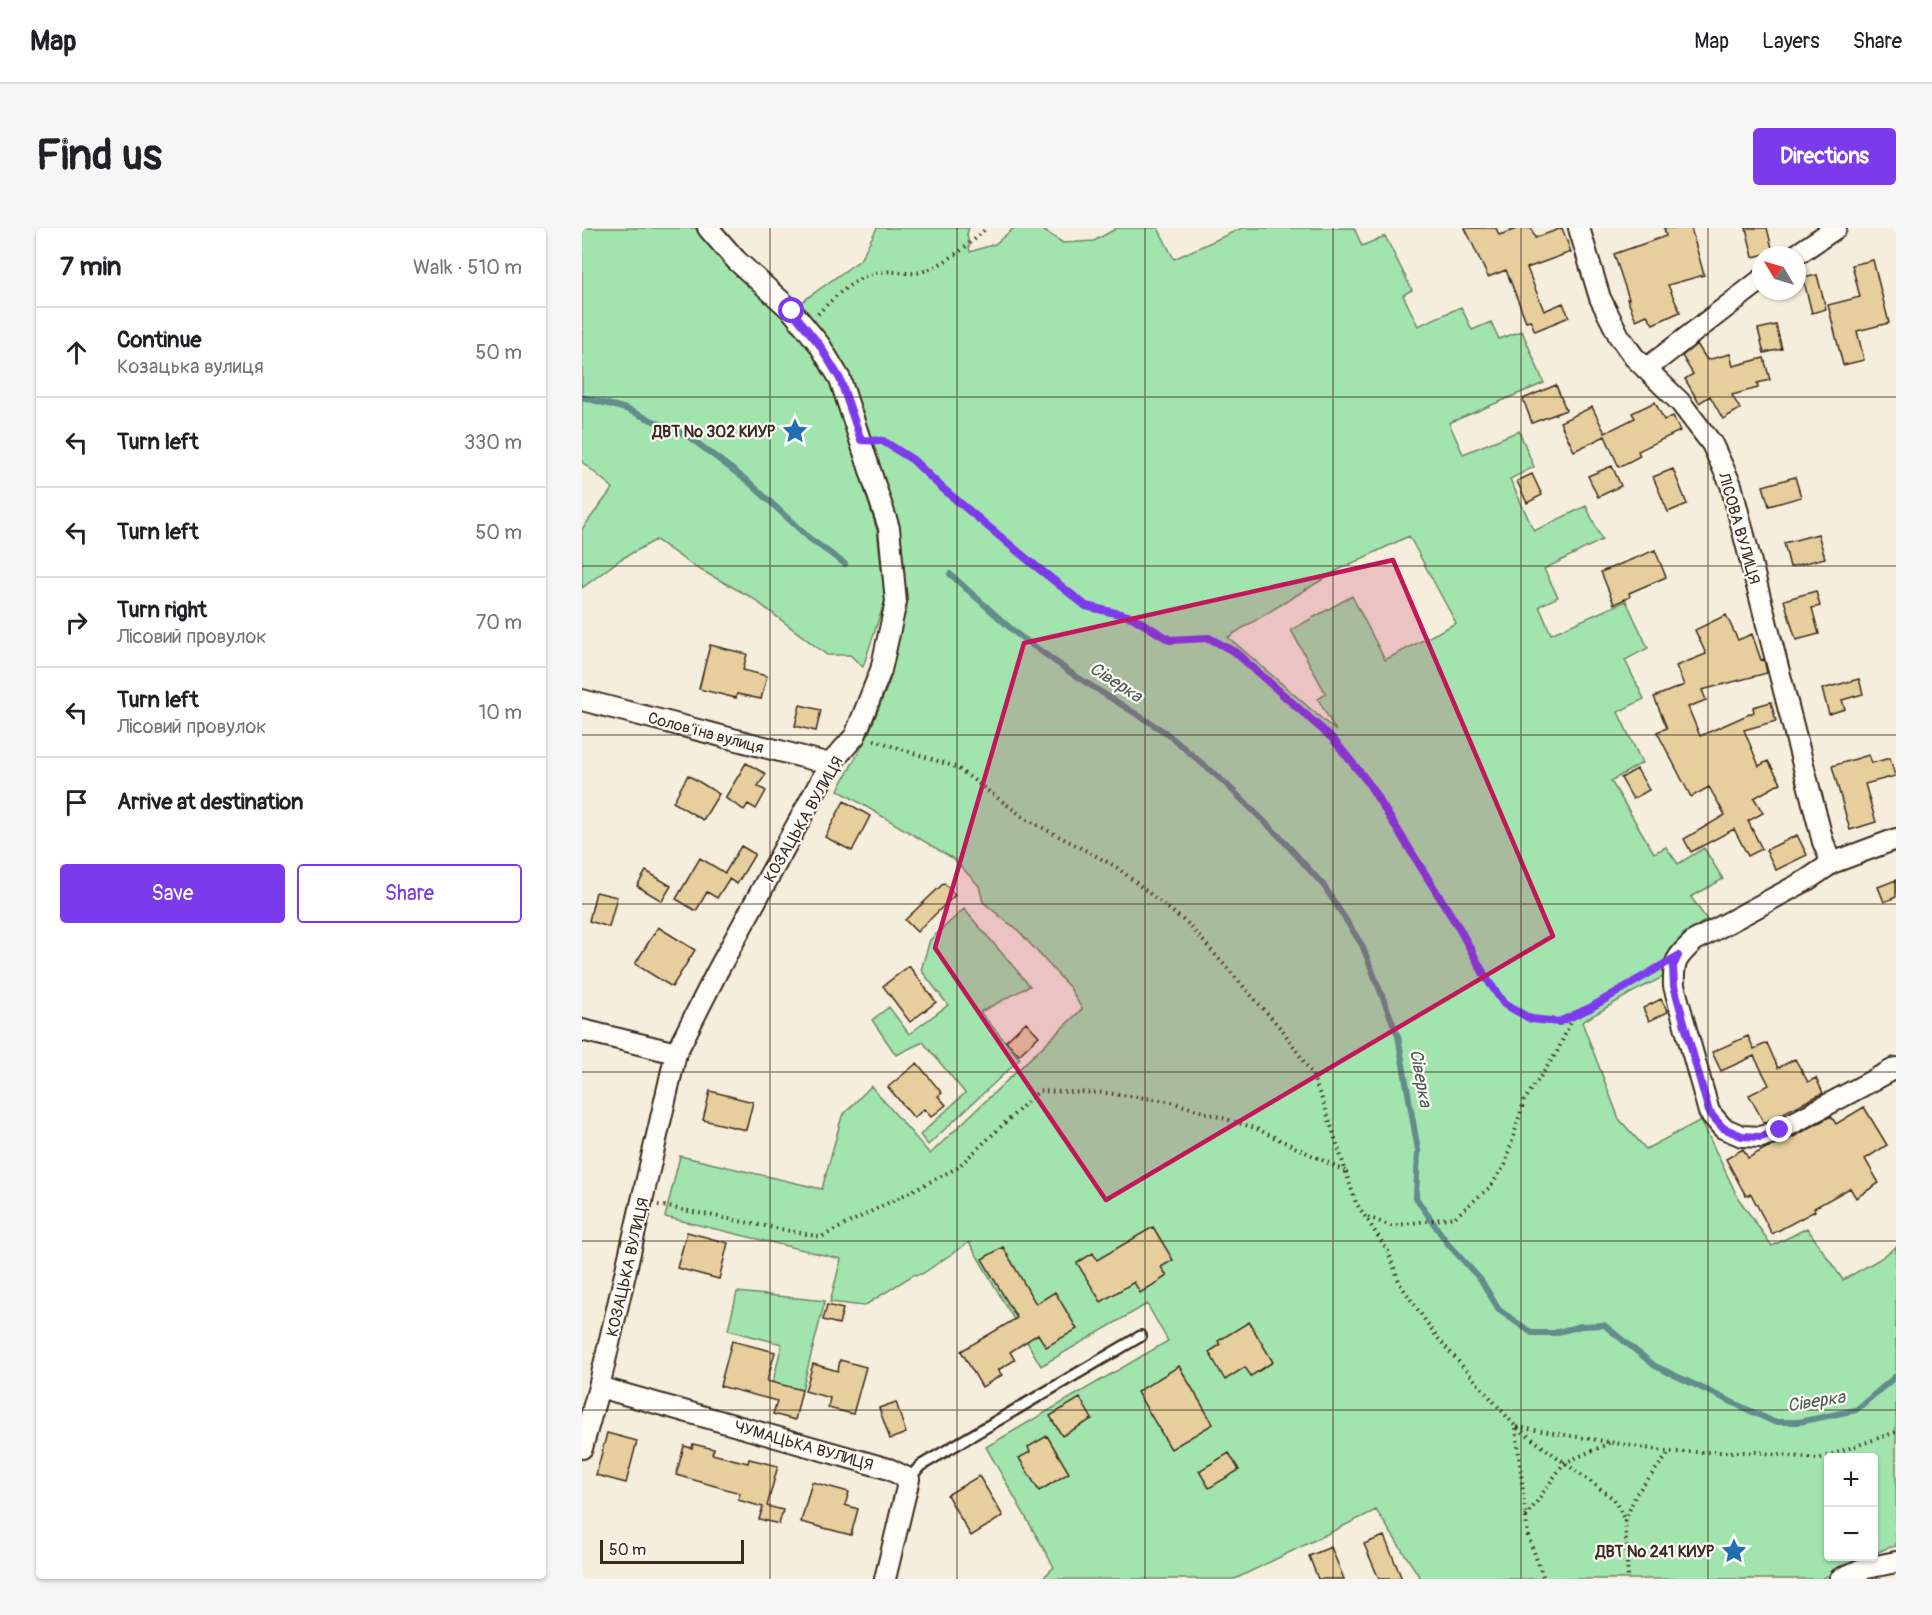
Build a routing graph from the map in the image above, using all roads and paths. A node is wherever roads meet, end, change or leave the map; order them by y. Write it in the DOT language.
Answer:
graph roads {
  1 [pos="708,228"];
  2 [pos="986,228"];
  3 [pos="1579,228"];
  4 [pos="1836,228"];
  5 [pos="1806,248"];
  6 [pos="1752,287"];
  7 [pos="805,327"];
  8 [pos="1646,369"];
  9 [pos="861,440"];
  10 [pos="582,700"];
  11 [pos="855,736"];
  12 [pos="830,764"];
  13 [pos="1896,839"];
  14 [pos="1832,863"];
  15 [pos="1678,956"];
  16 [pos="1574,1015"];
  17 [pos="582,1030"];
  18 [pos="676,1053"];
  19 [pos="1896,1068"];
  20 [pos="1346,1172"];
  21 [pos="642,1202"];
  22 [pos="1366,1217"];
  23 [pos="1141,1336"];
  24 [pos="599,1387"];
  25 [pos="1516,1427"];
  26 [pos="1896,1432"];
  27 [pos="1612,1443"];
  28 [pos="582,1448"];
  29 [pos="1670,1452"];
  30 [pos="1564,1463"];
  31 [pos="909,1479"];
  32 [pos="1526,1518"];
  33 [pos="1625,1521"];
  34 [pos="1896,1562"];
  35 [pos="885,1579"];
  36 [pos="1544,1579"];
  37 [pos="1628,1579"];
  38 [pos="1840,1579"];
  1 -- 7 [label="street, КОЗАЦЬКА ВУЛИЦЯ"];
  2 -- 7 [label="path"];
  3 -- 8 [label="street, ЛІСОВА ВУЛИЦЯ"];
  4 -- 5 [label="street"];
  6 -- 8 [label="street"];
  7 -- 9 [label="street, КОЗАЦЬКА ВУЛИЦЯ"];
  8 -- 14 [label="street, ЛІСОВА ВУЛИЦЯ"];
  9 -- 11 [label="street, КОЗАЦЬКА ВУЛИЦЯ"];
  9 -- 16 [label="path"];
  10 -- 12 [label="street, Соловʼїна вулиця"];
  11 -- 12 [label="street, КОЗАЦЬКА ВУЛИЦЯ"];
  11 -- 20 [label="path"];
  12 -- 18 [label="street, КОЗАЦЬКА ВУЛИЦЯ"];
  13 -- 14 [label="street"];
  14 -- 15 [label="street"];
  15 -- 16 [label="path"];
  15 -- 19 [label="street"];
  16 -- 22 [label="path"];
  17 -- 18 [label="street"];
  18 -- 21 [label="street, КОЗАЦЬКА ВУЛИЦЯ"];
  20 -- 21 [label="path"];
  20 -- 22 [label="path"];
  21 -- 24 [label="street, КОЗАЦЬКА ВУЛИЦЯ"];
  22 -- 25 [label="path"];
  23 -- 31 [label="lane"];
  24 -- 28 [label="street, КОЗАЦЬКА ВУЛИЦЯ"];
  24 -- 31 [label="street, ЧУМАЦЬКА ВУЛИЦЯ"];
  25 -- 27 [label="path"];
  25 -- 30 [label="path"];
  25 -- 32 [label="path"];
  26 -- 29 [label="path"];
  27 -- 29 [label="path"];
  27 -- 30 [label="path"];
  29 -- 33 [label="path"];
  30 -- 32 [label="path"];
  30 -- 33 [label="path"];
  31 -- 35 [label="street"];
  32 -- 36 [label="path"];
  33 -- 37 [label="path"];
  34 -- 38 [label="street"];
}
